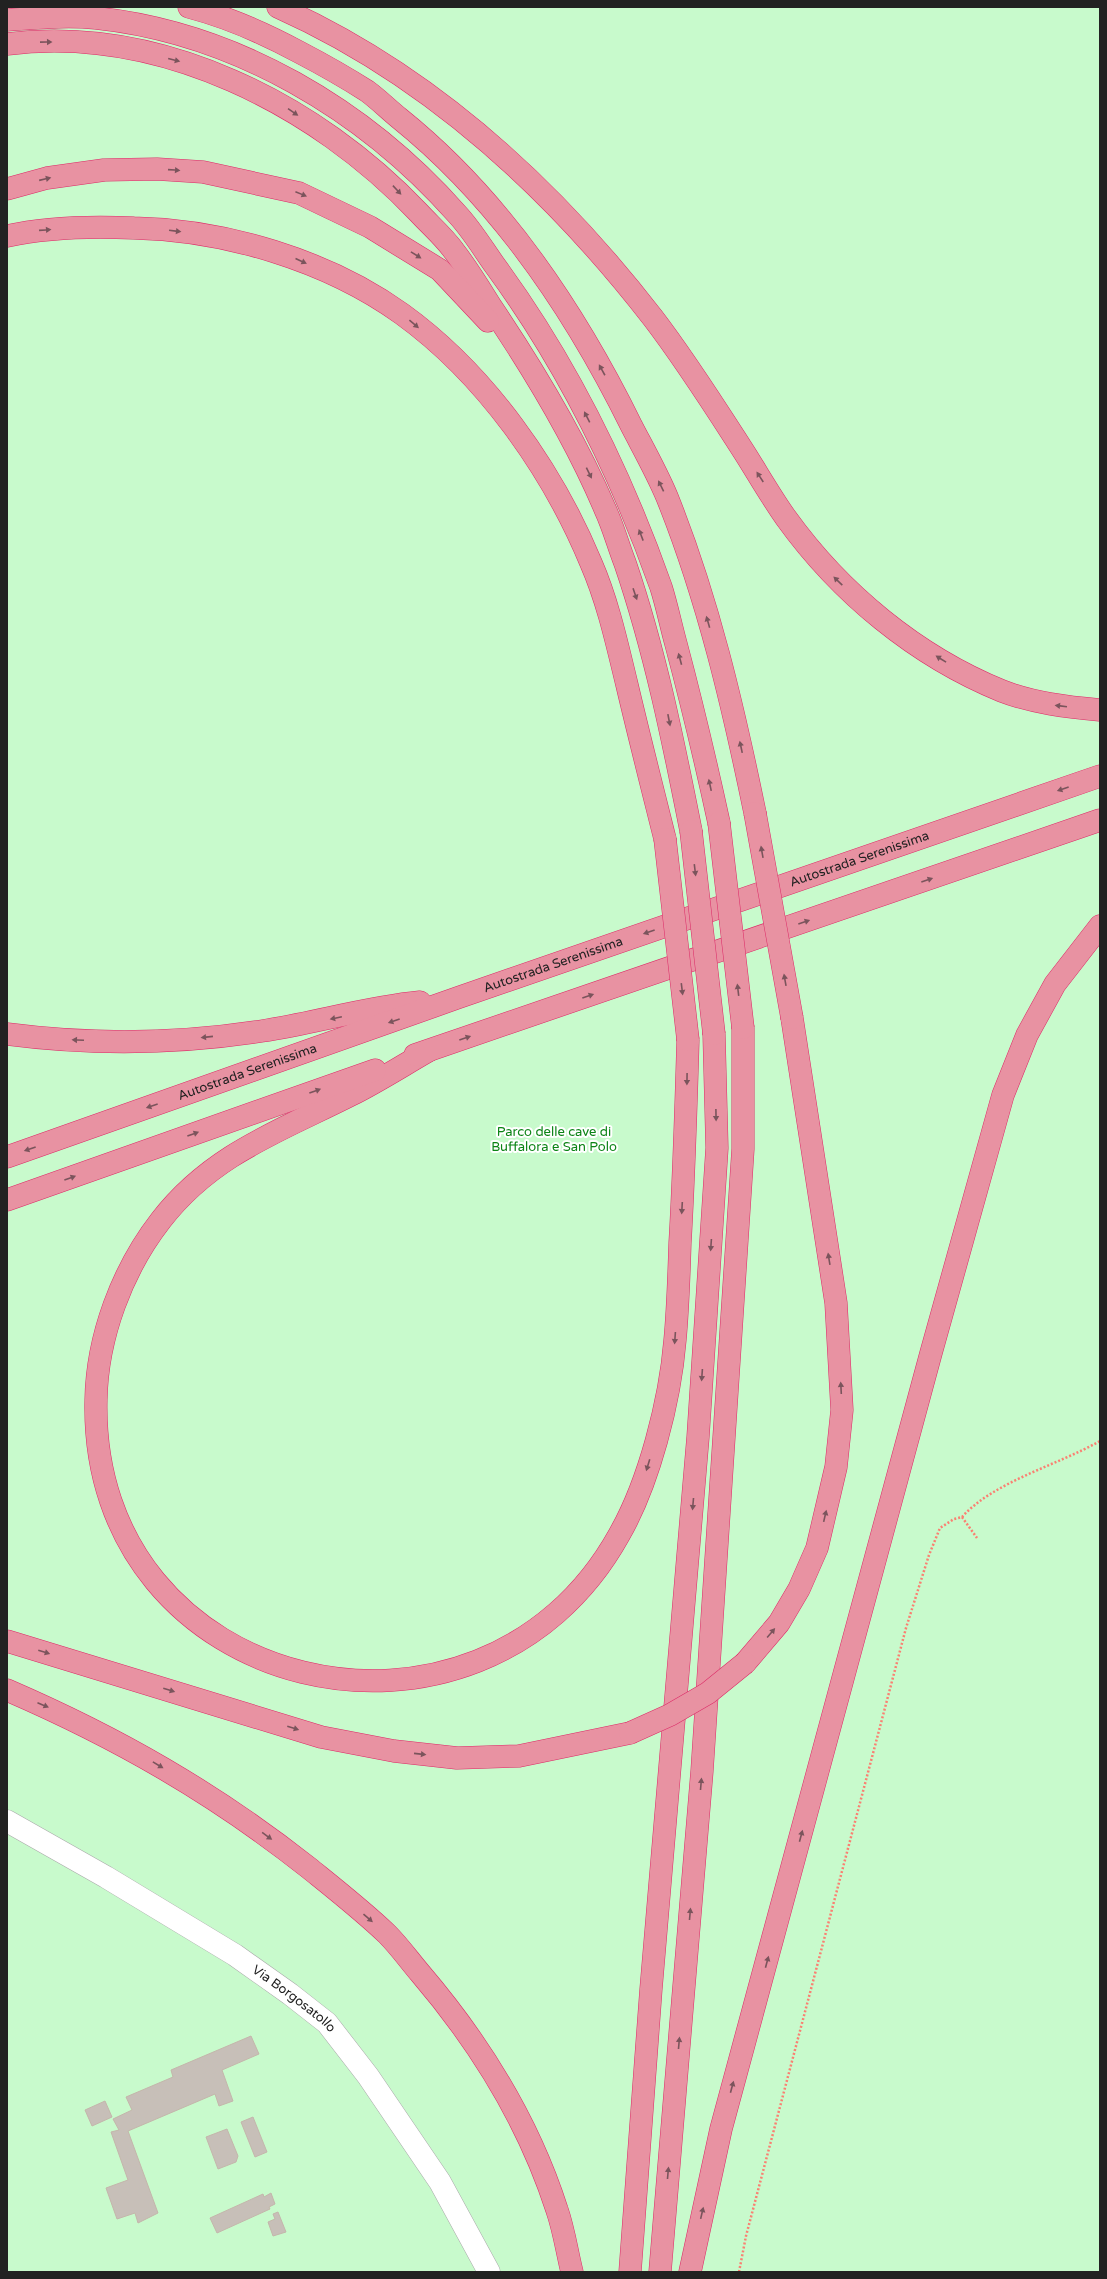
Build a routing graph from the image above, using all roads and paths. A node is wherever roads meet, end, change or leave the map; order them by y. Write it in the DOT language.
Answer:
graph roads {
  1 [pos="189,7"];
  2 [pos="278,7"];
  3 [pos="7,20"];
  4 [pos="7,44"];
  5 [pos="7,189"];
  6 [pos="7,236"];
  7 [pos="530,365"];
  8 [pos="1100,710"];
  9 [pos="1100,776"];
  10 [pos="1100,820"];
  11 [pos="1100,926"];
  12 [pos="457,998"];
  13 [pos="7,1034"];
  14 [pos="428,1051"];
  15 [pos="7,1157"];
  16 [pos="7,1200"];
  17 [pos="1100,1441"];
  18 [pos="962,1517"];
  19 [pos="977,1538"];
  20 [pos="7,1640"];
  21 [pos="7,1690"];
  22 [pos="7,1821"];
  23 [pos="489,2272"];
  24 [pos="572,2272"];
  25 [pos="630,2272"];
  26 [pos="660,2272"];
  27 [pos="690,2272"];
  28 [pos="739,2272"];
  20 -- 1 [label="highway, one-way, bridge"];
  8 -- 2 [label="highway, one-way"];
  26 -- 3 [label="highway, one-way, bridge"];
  4 -- 7 [label="highway, one-way"];
  5 -- 7 [label="highway, one-way"];
  6 -- 14 [label="highway, one-way, bridge"];
  7 -- 25 [label="highway, one-way, bridge"];
  9 -- 12 [label="highway, Autostrada Serenissima, one-way"];
  14 -- 10 [label="highway, one-way"];
  27 -- 11 [label="highway, one-way"];
  12 -- 13 [label="highway, one-way"];
  12 -- 15 [label="highway, Autostrada Serenissima, one-way"];
  16 -- 14 [label="highway, one-way"];
  17 -- 18 [label="path"];
  18 -- 19 [label="path"];
  18 -- 28 [label="path"];
  21 -- 24 [label="highway, one-way"];
  22 -- 23 [label="street, Via Borgosatollo"];
}
